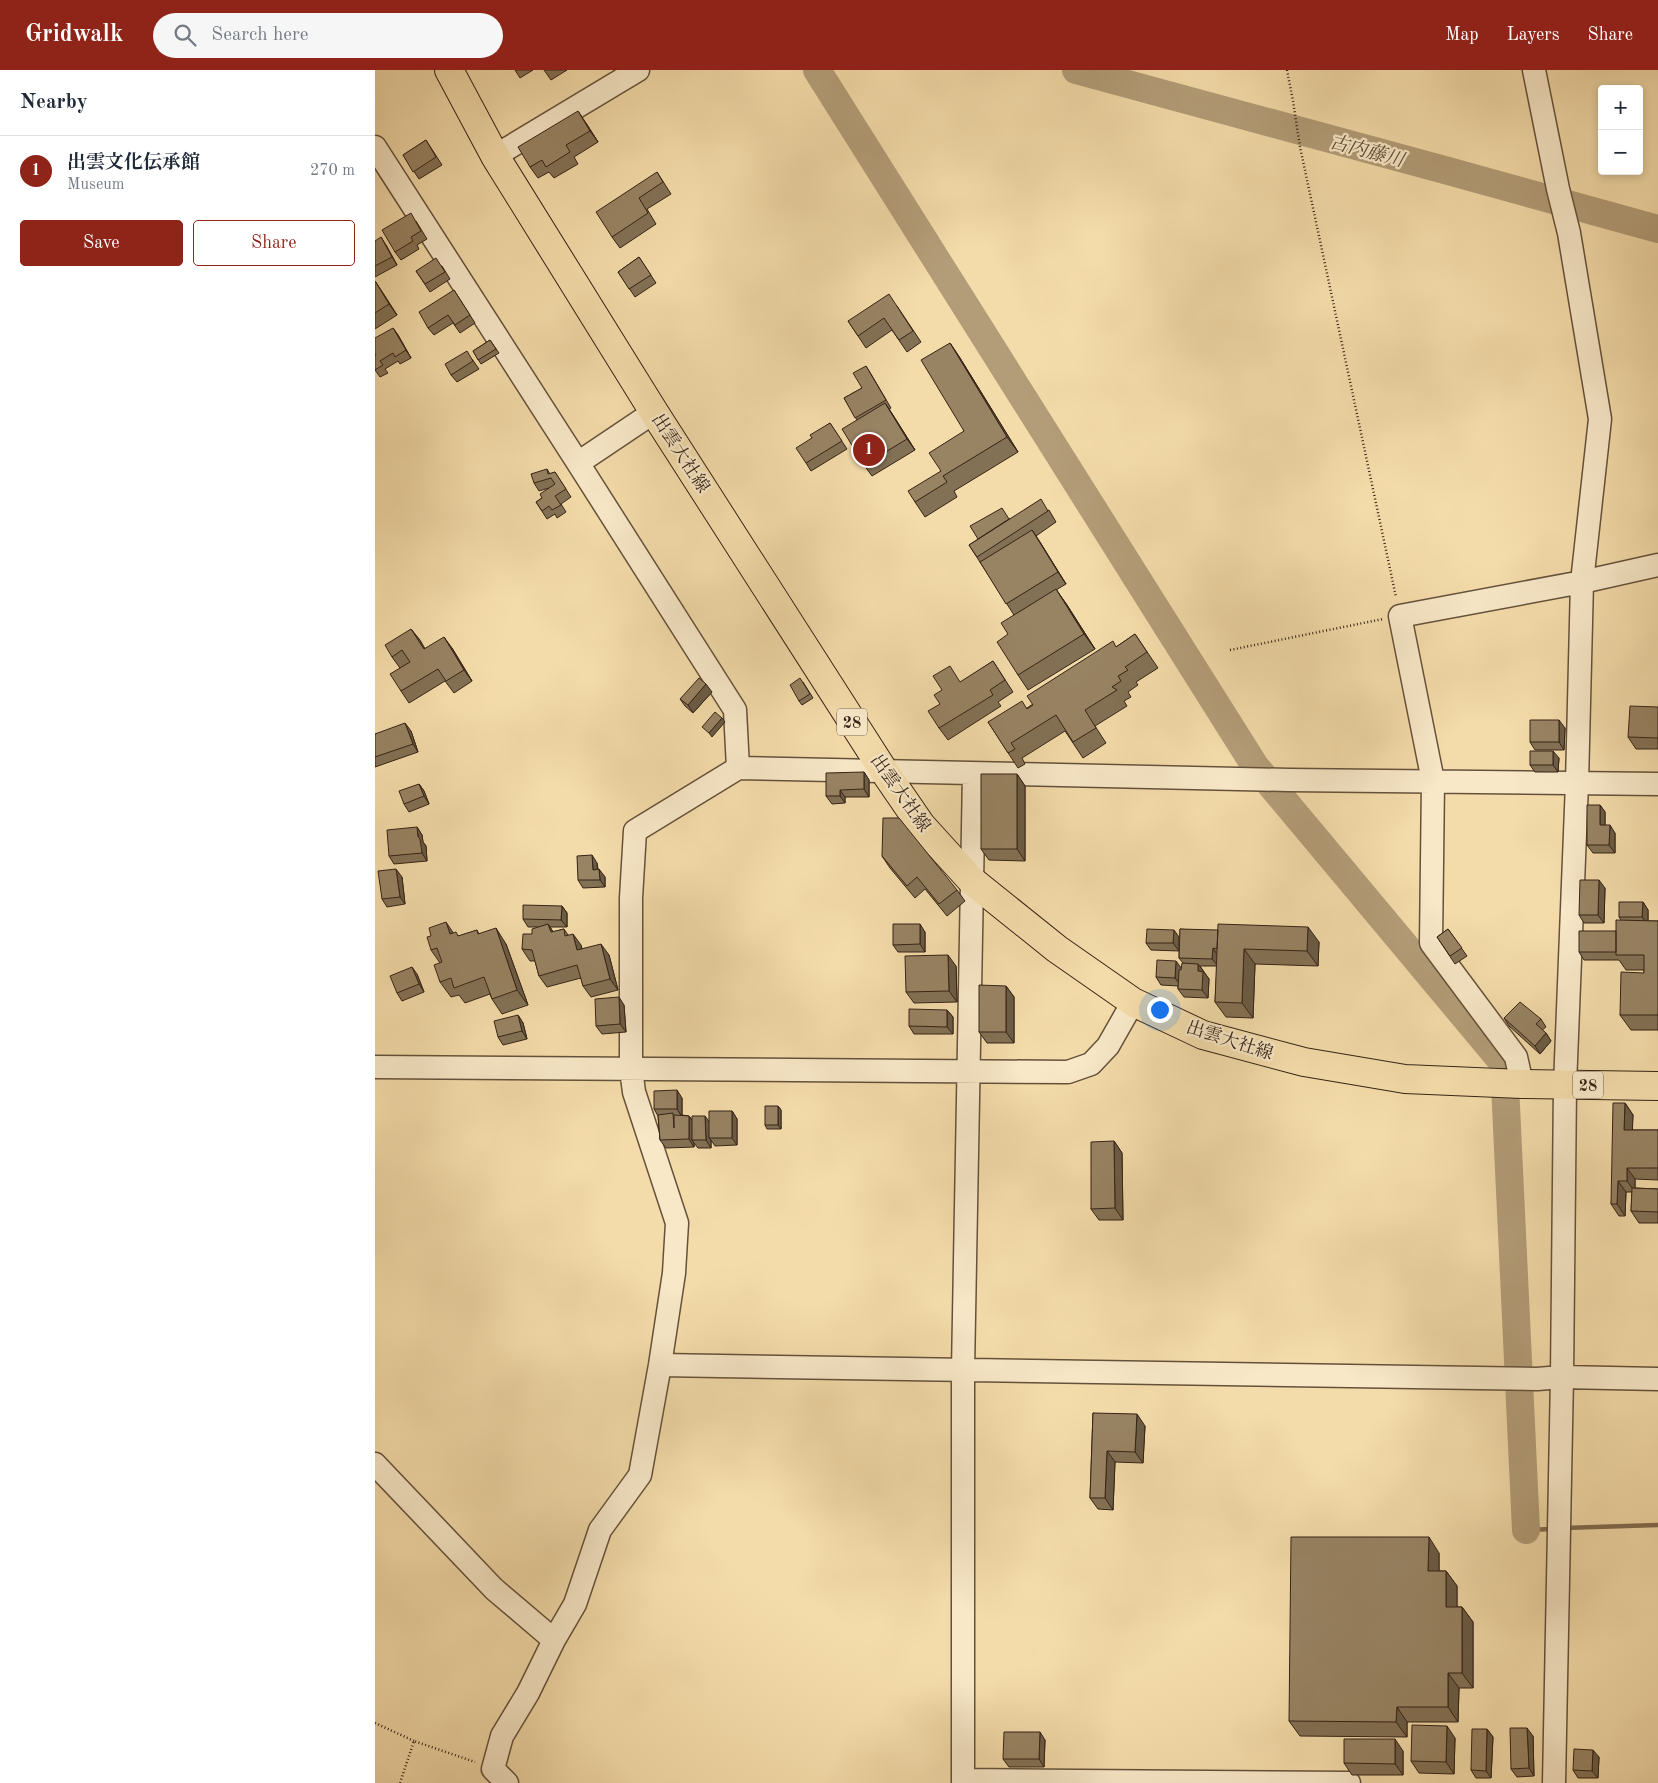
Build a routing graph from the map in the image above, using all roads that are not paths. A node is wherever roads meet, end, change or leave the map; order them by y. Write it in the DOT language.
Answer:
graph roads {
  1 [pos="449,70"];
  2 [pos="638,70"];
  3 [pos="1534,70"];
  4 [pos="375,148"];
  5 [pos="495,156"];
  6 [pos="654,412"];
  7 [pos="578,463"];
  8 [pos="1658,565"];
  9 [pos="1583,582"];
  10 [pos="738,768"];
  11 [pos="884,771"];
  12 [pos="974,774"];
  13 [pos="1433,781"];
  14 [pos="1577,783"];
  15 [pos="1658,784"];
  16 [pos="971,880"];
  17 [pos="1133,1002"];
  18 [pos="375,1066"];
  19 [pos="631,1069"];
  20 [pos="969,1072"];
  21 [pos="1520,1084"];
  22 [pos="1565,1085"];
  23 [pos="1658,1086"];
  24 [pos="660,1365"];
  25 [pos="963,1370"];
  26 [pos="1562,1377"];
  27 [pos="1658,1379"];
  28 [pos="375,1464"];
  29 [pos="554,1640"];
  30 [pos="500,1776"];
  31 [pos="963,1782"];
  32 [pos="1349,1783"];
  33 [pos="1554,1783"];
  1 -- 5 [label="main road, 出雲大社線 / 28"];
  2 -- 5 [label="street"];
  3 -- 9 [label="street"];
  4 -- 7 [label="street"];
  5 -- 6 [label="main road, 出雲大社線 / 28"];
  6 -- 7 [label="street"];
  6 -- 11 [label="main road, 出雲大社線 / 28"];
  7 -- 10 [label="street"];
  8 -- 9 [label="street"];
  9 -- 13 [label="street"];
  9 -- 14 [label="street"];
  10 -- 11 [label="street"];
  10 -- 19 [label="street"];
  11 -- 12 [label="street"];
  11 -- 16 [label="main road, 出雲大社線 / 28"];
  12 -- 13 [label="street"];
  12 -- 16 [label="street"];
  13 -- 14 [label="street"];
  13 -- 21 [label="street"];
  14 -- 15 [label="street"];
  14 -- 22 [label="street"];
  16 -- 17 [label="main road, 出雲大社線 / 28"];
  16 -- 20 [label="street"];
  17 -- 20 [label="street"];
  17 -- 21 [label="main road, 出雲大社線 / 28"];
  18 -- 19 [label="street"];
  19 -- 20 [label="street"];
  19 -- 24 [label="street"];
  20 -- 25 [label="street"];
  21 -- 22 [label="main road, 出雲大社線 / 28"];
  22 -- 23 [label="main road, 出雲大社線 / 28"];
  22 -- 26 [label="street"];
  24 -- 25 [label="street"];
  24 -- 29 [label="street"];
  25 -- 26 [label="street"];
  25 -- 31 [label="street"];
  26 -- 27 [label="street"];
  26 -- 33 [label="street"];
  28 -- 29 [label="street"];
  29 -- 30 [label="street"];
  31 -- 32 [label="street"];
}
